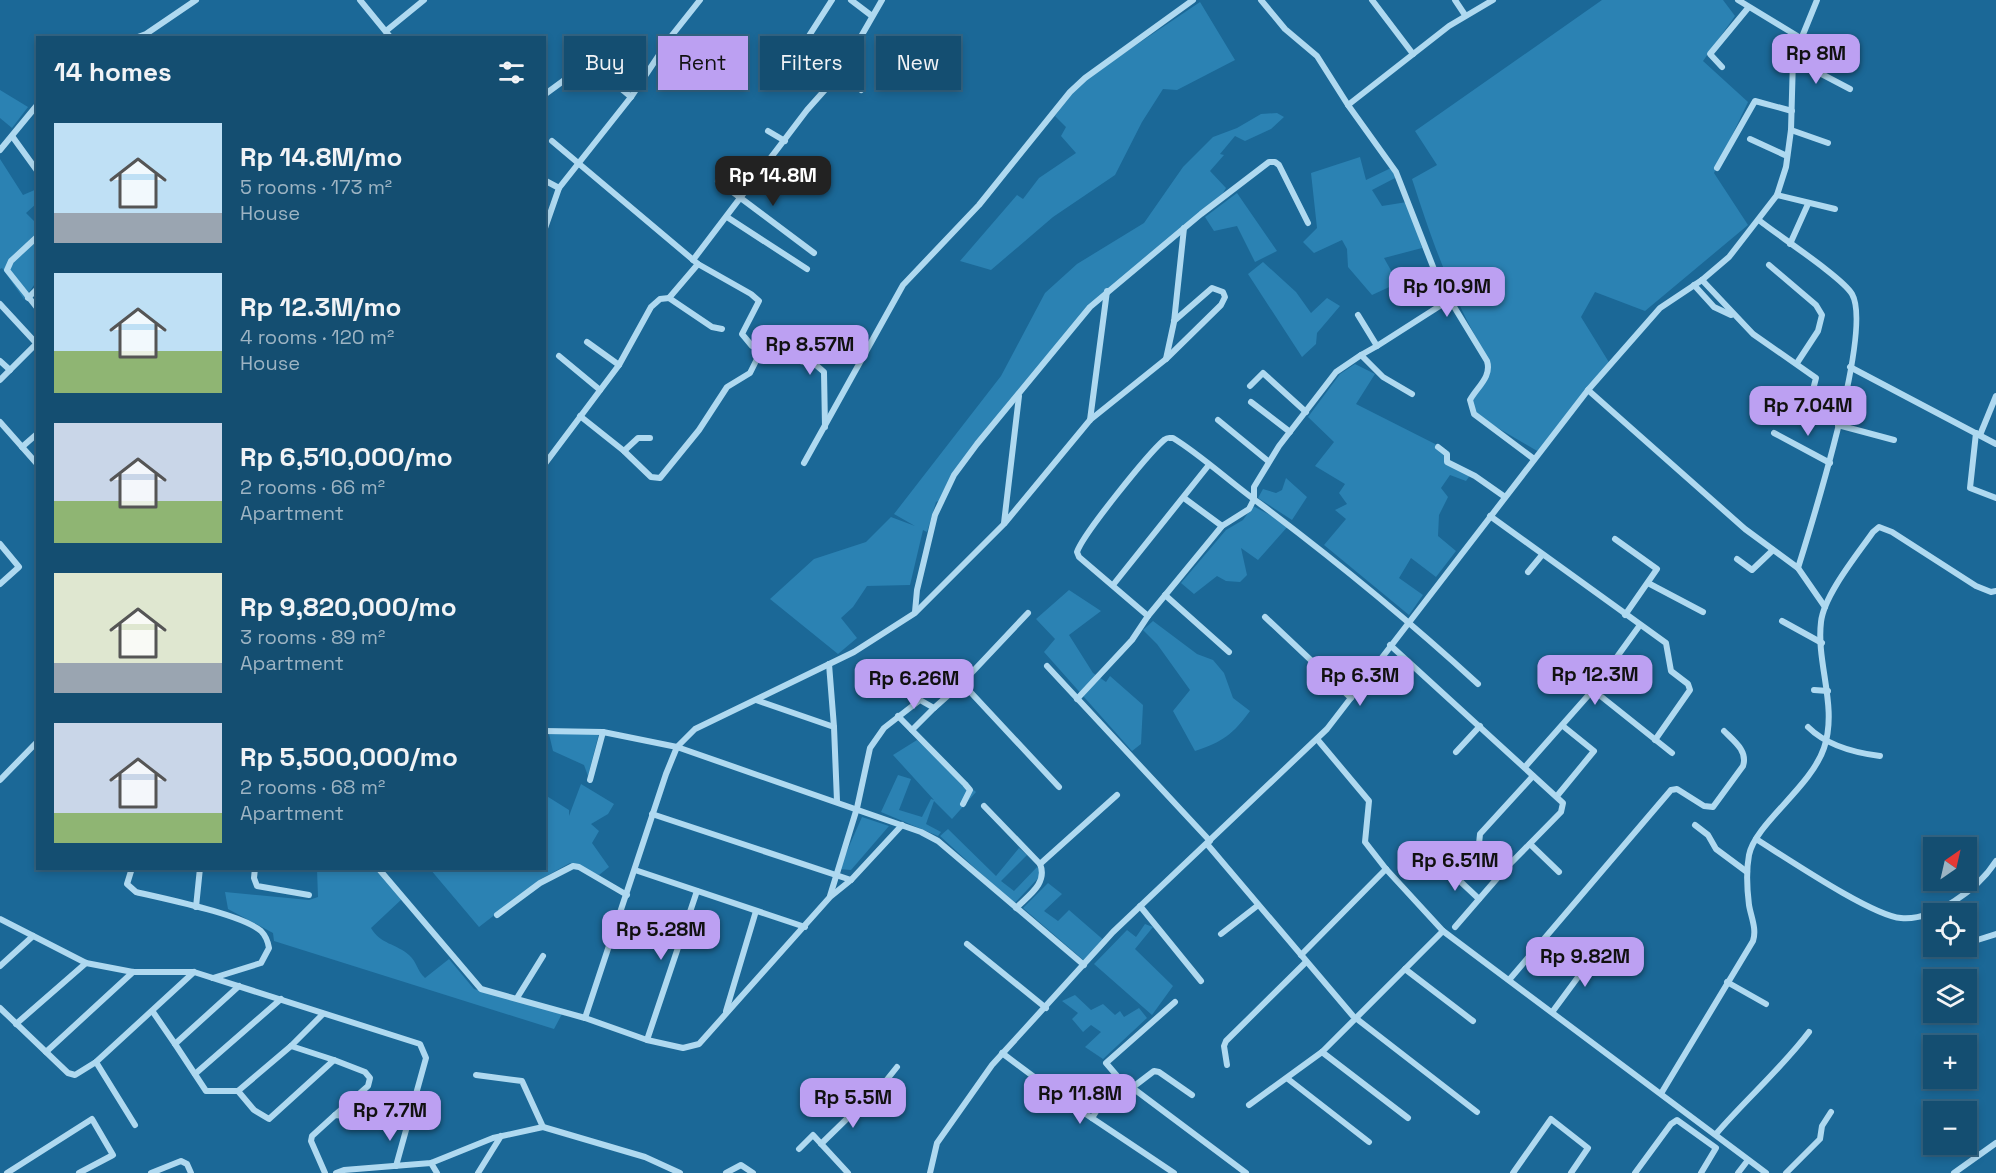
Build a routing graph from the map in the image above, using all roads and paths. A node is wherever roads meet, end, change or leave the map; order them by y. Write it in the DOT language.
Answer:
graph roads {
  1 [pos="196,0"];
  2 [pos="360,0"];
  3 [pos="424,0"];
  4 [pos="700,0"];
  5 [pos="832,0"];
  6 [pos="851,0"];
  7 [pos="882,0"];
  8 [pos="1193,0"];
  9 [pos="1262,0"];
  10 [pos="1372,0"];
  11 [pos="1455,0"];
  12 [pos="1493,0"];
  13 [pos="1738,0"];
  14 [pos="1817,0"];
  15 [pos="1748,8"];
  16 [pos="1465,15"];
  17 [pos="872,16"];
  18 [pos="386,31"];
  19 [pos="139,36"];
  20 [pos="390,36"];
  21 [pos="809,36"];
  22 [pos="861,36"];
  23 [pos="1799,38"];
  24 [pos="1413,54"];
  25 [pos="1792,58"];
  26 [pos="1722,67"];
  27 [pos="1850,89"];
  28 [pos="825,90"];
  29 [pos="546,93"];
  30 [pos="631,97"];
  31 [pos="1348,105"];
  32 [pos="36,109"];
  33 [pos="1792,111"];
  34 [pos="1791,130"];
  35 [pos="768,131"];
  36 [pos="12,136"];
  37 [pos="1750,139"];
  38 [pos="552,141"];
  39 [pos="785,141"];
  40 [pos="1828,143"];
  41 [pos="0,150"];
  42 [pos="1787,156"];
  43 [pos="578,163"];
  44 [pos="1717,168"];
  45 [pos="36,169"];
  46 [pos="546,181"];
  47 [pos="718,181"];
  48 [pos="559,188"];
  49 [pos="1777,195"];
  50 [pos="740,198"];
  51 [pos="1808,204"];
  52 [pos="1835,209"];
  53 [pos="727,217"];
  54 [pos="1760,221"];
  55 [pos="1308,223"];
  56 [pos="546,225"];
  57 [pos="1184,228"];
  58 [pos="36,238"];
  59 [pos="1790,244"];
  60 [pos="814,253"];
  61 [pos="695,262"];
  62 [pos="1769,265"];
  63 [pos="807,269"];
  64 [pos="1702,280"];
  65 [pos="1694,285"];
  66 [pos="36,290"];
  67 [pos="1108,291"];
  68 [pos="28,298"];
  69 [pos="669,298"];
  70 [pos="1449,300"];
  71 [pos="0,304"];
  72 [pos="36,307"];
  73 [pos="1358,315"];
  74 [pos="1734,317"];
  75 [pos="1173,321"];
  76 [pos="722,329"];
  77 [pos="36,342"];
  78 [pos="587,342"];
  79 [pos="36,344"];
  80 [pos="1377,346"];
  81 [pos="762,351"];
  82 [pos="1361,355"];
  83 [pos="559,356"];
  84 [pos="1166,359"];
  85 [pos="0,361"];
  86 [pos="1797,363"];
  87 [pos="619,364"];
  88 [pos="1850,367"];
  89 [pos="10,370"];
  90 [pos="0,380"];
  91 [pos="1250,386"];
  92 [pos="600,390"];
  93 [pos="1588,390"];
  94 [pos="1412,394"];
  95 [pos="1019,395"];
  96 [pos="1769,395"];
  97 [pos="1996,396"];
  98 [pos="1251,402"];
  99 [pos="1306,412"];
  100 [pos="580,416"];
  101 [pos="1090,420"];
  102 [pos="1218,420"];
  103 [pos="0,423"];
  104 [pos="1838,425"];
  105 [pos="825,428"];
  106 [pos="1290,432"];
  107 [pos="1774,433"];
  108 [pos="1978,434"];
  109 [pos="36,435"];
  110 [pos="650,438"];
  111 [pos="1894,440"];
  112 [pos="1996,444"];
  113 [pos="22,447"];
  114 [pos="1438,447"];
  115 [pos="624,451"];
  116 [pos="1534,459"];
  117 [pos="1268,461"];
  118 [pos="546,462"];
  119 [pos="36,463"];
  120 [pos="804,463"];
  121 [pos="1830,463"];
  122 [pos="1208,466"];
  123 [pos="1504,497"];
  124 [pos="1184,498"];
  125 [pos="1996,498"];
  126 [pos="1256,501"];
  127 [pos="1490,516"];
  128 [pos="1004,524"];
  129 [pos="1222,526"];
  130 [pos="1615,539"];
  131 [pos="1,546"];
  132 [pos="1773,550"];
  133 [pos="1542,555"];
  134 [pos="1737,559"];
  135 [pos="1798,568"];
  136 [pos="1528,572"];
  137 [pos="1648,583"];
  138 [pos="0,584"];
  139 [pos="1113,585"];
  140 [pos="1996,591"];
  141 [pos="1165,595"];
  142 [pos="1825,607"];
  143 [pos="1703,612"];
  144 [pos="915,613"];
  145 [pos="1028,613"];
  146 [pos="1625,615"];
  147 [pos="1148,616"];
  148 [pos="1265,617"];
  149 [pos="1409,621"];
  150 [pos="1782,621"];
  151 [pos="1640,625"];
  152 [pos="1822,643"];
  153 [pos="1390,645"];
  154 [pos="1229,652"];
  155 [pos="829,664"];
  156 [pos="1047,666"];
  157 [pos="962,684"];
  158 [pos="1478,684"];
  159 [pos="1593,690"];
  160 [pos="1814,690"];
  161 [pos="1828,691"];
  162 [pos="1351,698"];
  163 [pos="1077,699"];
  164 [pos="756,700"];
  165 [pos="934,708"];
  166 [pos="898,716"];
  167 [pos="834,726"];
  168 [pos="1480,726"];
  169 [pos="1563,726"];
  170 [pos="1808,728"];
  171 [pos="912,730"];
  172 [pos="546,731"];
  173 [pos="1724,731"];
  174 [pos="603,732"];
  175 [pos="1317,739"];
  176 [pos="1655,740"];
  177 [pos="1826,740"];
  178 [pos="36,743"];
  179 [pos="677,747"];
  180 [pos="1456,752"];
  181 [pos="1672,753"];
  182 [pos="1880,756"];
  183 [pos="1525,767"];
  184 [pos="1533,776"];
  185 [pos="0,780"];
  186 [pos="590,780"];
  187 [pos="1059,787"];
  188 [pos="1117,795"];
  189 [pos="1557,796"];
  190 [pos="837,801"];
  191 [pos="963,804"];
  192 [pos="984,806"];
  193 [pos="856,808"];
  194 [pos="652,814"];
  195 [pos="902,825"];
  196 [pos="1695,825"];
  197 [pos="1756,839"];
  198 [pos="1208,843"];
  199 [pos="1530,844"];
  200 [pos="1996,861"];
  201 [pos="1040,864"];
  202 [pos="1446,868"];
  203 [pos="1506,868"];
  204 [pos="1386,869"];
  205 [pos="131,870"];
  206 [pos="200,870"];
  207 [pos="255,870"];
  208 [pos="380,870"];
  209 [pos="635,870"];
  210 [pos="1559,872"];
  211 [pos="1748,873"];
  212 [pos="835,875"];
  213 [pos="851,880"];
  214 [pos="697,891"];
  215 [pos="309,895"];
  216 [pos="627,895"];
  217 [pos="830,897"];
  218 [pos="1479,899"];
  219 [pos="1948,903"];
  220 [pos="1140,906"];
  221 [pos="1257,906"];
  222 [pos="196,908"];
  223 [pos="1016,908"];
  224 [pos="756,911"];
  225 [pos="497,915"];
  226 [pos="1923,915"];
  227 [pos="0,920"];
  228 [pos="805,927"];
  229 [pos="1455,927"];
  230 [pos="1443,931"];
  231 [pos="1221,934"];
  232 [pos="1996,934"];
  233 [pos="33,936"];
  234 [pos="1977,940"];
  235 [pos="967,944"];
  236 [pos="1598,950"];
  237 [pos="1301,955"];
  238 [pos="543,956"];
  239 [pos="1306,962"];
  240 [pos="86,963"];
  241 [pos="1084,965"];
  242 [pos="0,966"];
  243 [pos="1405,969"];
  244 [pos="133,972"];
  245 [pos="194,972"];
  246 [pos="213,978"];
  247 [pos="1509,980"];
  248 [pos="1202,981"];
  249 [pos="1727,982"];
  250 [pos="239,986"];
  251 [pos="517,998"];
  252 [pos="281,999"];
  253 [pos="1175,1002"];
  254 [pos="1766,1004"];
  255 [pos="0,1008"];
  256 [pos="1046,1008"];
  257 [pos="1553,1011"];
  258 [pos="153,1012"];
  259 [pos="725,1012"];
  260 [pos="323,1014"];
  261 [pos="585,1018"];
  262 [pos="1356,1019"];
  263 [pos="1473,1020"];
  264 [pos="16,1024"];
  265 [pos="1809,1032"];
  266 [pos="647,1040"];
  267 [pos="175,1044"];
  268 [pos="291,1046"];
  269 [pos="46,1052"];
  270 [pos="1322,1052"];
  271 [pos="1002,1053"];
  272 [pos="334,1060"];
  273 [pos="96,1062"];
  274 [pos="1227,1065"];
  275 [pos="897,1067"];
  276 [pos="195,1074"];
  277 [pos="476,1075"];
  278 [pos="1118,1077"];
  279 [pos="1288,1079"];
  280 [pos="1133,1086"];
  281 [pos="238,1091"];
  282 [pos="1662,1092"];
  283 [pos="1192,1095"];
  284 [pos="1249,1105"];
  285 [pos="1477,1112"];
  286 [pos="1831,1112"];
  287 [pos="335,1114"];
  288 [pos="365,1118"];
  289 [pos="1092,1118"];
  290 [pos="1408,1118"];
  291 [pos="135,1125"];
  292 [pos="543,1127"];
  293 [pos="1716,1134"];
  294 [pos="501,1136"];
  295 [pos="1723,1140"];
  296 [pos="1369,1142"];
  297 [pos="1996,1143"];
  298 [pos="821,1144"];
  299 [pos="1716,1148"];
  300 [pos="799,1149"];
  301 [pos="1748,1160"];
  302 [pos="431,1163"];
  303 [pos="396,1166"];
  304 [pos="7,1173"];
  305 [pos="79,1173"];
  306 [pos="151,1173"];
  307 [pos="191,1173"];
  308 [pos="325,1173"];
  309 [pos="336,1173"];
  310 [pos="437,1173"];
  311 [pos="478,1173"];
  312 [pos="680,1173"];
  313 [pos="726,1173"];
  314 [pos="753,1173"];
  315 [pos="848,1173"];
  316 [pos="930,1173"];
  317 [pos="1174,1173"];
  318 [pos="1246,1173"];
  319 [pos="1513,1173"];
  320 [pos="1571,1173"];
  321 [pos="1635,1173"];
  322 [pos="1701,1173"];
  323 [pos="1738,1173"];
  324 [pos="1766,1173"];
  325 [pos="1786,1173"];
  326 [pos="1954,1173"];
  1 -- 19 [label="street"];
  2 -- 18 [label="street"];
  3 -- 18 [label="street"];
  4 -- 30 [label="street"];
  5 -- 21 [label="street"];
  6 -- 17 [label="street"];
  7 -- 17 [label="street"];
  8 -- 105 [label="street"];
  9 -- 31 [label="street"];
  10 -- 24 [label="street"];
  11 -- 16 [label="street"];
  12 -- 16 [label="street"];
  13 -- 15 [label="street"];
  14 -- 23 [label="street"];
  15 -- 23 [label="street"];
  15 -- 26 [label="street"];
  16 -- 24 [label="street"];
  17 -- 22 [label="street"];
  18 -- 20 [label="street"];
  23 -- 25 [label="street"];
  24 -- 31 [label="street"];
  25 -- 27 [label="street"];
  25 -- 33 [label="street"];
  28 -- 39 [label="street"];
  29 -- 30 [label="street"];
  30 -- 43 [label="street"];
  31 -- 70 [label="street"];
  32 -- 36 [label="street"];
  33 -- 34 [label="street"];
  33 -- 44 [label="street"];
  34 -- 40 [label="street"];
  34 -- 42 [label="street"];
  35 -- 39 [label="street"];
  36 -- 41 [label="street"];
  36 -- 45 [label="street"];
  37 -- 42 [label="street"];
  38 -- 43 [label="street"];
  39 -- 50 [label="street"];
  42 -- 49 [label="street"];
  43 -- 48 [label="street"];
  43 -- 61 [label="street"];
  46 -- 48 [label="street"];
  47 -- 50 [label="street"];
  48 -- 56 [label="street"];
  49 -- 51 [label="street"];
  49 -- 54 [label="street"];
  50 -- 53 [label="street"];
  50 -- 60 [label="street"];
  51 -- 52 [label="street"];
  51 -- 59 [label="street"];
  53 -- 61 [label="street"];
  53 -- 63 [label="street"];
  54 -- 59 [label="street"];
  54 -- 64 [label="street"];
  55 -- 57 [label="street"];
  57 -- 67 [label="street"];
  57 -- 75 [label="street"];
  58 -- 68 [label="street"];
  59 -- 88 [label="street"];
  61 -- 69 [label="street"];
  61 -- 81 [label="street"];
  62 -- 86 [label="street"];
  64 -- 65 [label="street"];
  64 -- 74 [label="street"];
  65 -- 74 [label="street"];
  65 -- 93 [label="street"];
  66 -- 68 [label="street"];
  67 -- 95 [label="street"];
  67 -- 101 [label="street"];
  68 -- 72 [label="street"];
  69 -- 76 [label="street"];
  69 -- 87 [label="street"];
  70 -- 80 [label="street"];
  70 -- 116 [label="street"];
  71 -- 77 [label="street"];
  73 -- 80 [label="street"];
  74 -- 86 [label="street"];
  75 -- 84 [label="street"];
  75 -- 84 [label="street"];
  78 -- 87 [label="street"];
  79 -- 89 [label="street"];
  80 -- 82 [label="street"];
  81 -- 105 [label="street"];
  81 -- 115 [label="street"];
  82 -- 94 [label="street"];
  82 -- 99 [label="street"];
  83 -- 92 [label="street"];
  84 -- 101 [label="street"];
  85 -- 89 [label="street"];
  86 -- 96 [label="street"];
  87 -- 92 [label="street"];
  88 -- 104 [label="street"];
  88 -- 108 [label="street"];
  89 -- 90 [label="street"];
  91 -- 99 [label="street"];
  92 -- 100 [label="street"];
  93 -- 116 [label="street"];
  93 -- 132 [label="street"];
  95 -- 128 [label="street"];
  95 -- 144 [label="street"];
  97 -- 108 [label="street"];
  98 -- 106 [label="street"];
  99 -- 106 [label="street"];
  100 -- 115 [label="street"];
  100 -- 118 [label="street"];
  101 -- 128 [label="street"];
  102 -- 117 [label="street"];
  103 -- 113 [label="street"];
  104 -- 111 [label="street"];
  104 -- 121 [label="street"];
  105 -- 120 [label="street"];
  106 -- 117 [label="street"];
  107 -- 121 [label="street"];
  108 -- 112 [label="street"];
  108 -- 125 [label="street"];
  109 -- 113 [label="street"];
  110 -- 115 [label="street"];
  113 -- 119 [label="street"];
  114 -- 123 [label="street"];
  116 -- 123 [label="street"];
  117 -- 126 [label="street"];
  121 -- 135 [label="street"];
  122 -- 124 [label="street"];
  122 -- 126 [label="street"];
  122 -- 139 [label="street"];
  123 -- 127 [label="street"];
  124 -- 129 [label="street"];
  124 -- 139 [label="street"];
  126 -- 129 [label="street"];
  126 -- 149 [label="street"];
  127 -- 133 [label="street"];
  127 -- 149 [label="street"];
  128 -- 144 [label="street"];
  129 -- 141 [label="street"];
  130 -- 137 [label="street"];
  131 -- 138 [label="street"];
  132 -- 134 [label="street"];
  132 -- 135 [label="street"];
  133 -- 136 [label="street"];
  133 -- 146 [label="street"];
  135 -- 142 [label="street"];
  137 -- 143 [label="street"];
  137 -- 146 [label="street"];
  139 -- 147 [label="street"];
  140 -- 142 [label="street"];
  141 -- 147 [label="street"];
  141 -- 154 [label="street"];
  142 -- 152 [label="street"];
  144 -- 155 [label="street"];
  145 -- 157 [label="street"];
  146 -- 151 [label="street"];
  147 -- 163 [label="street"];
  148 -- 162 [label="street"];
  149 -- 153 [label="street"];
  149 -- 158 [label="street"];
  150 -- 152 [label="street"];
  151 -- 159 [label="street"];
  151 -- 176 [label="street"];
  152 -- 161 [label="street"];
  153 -- 162 [label="street"];
  153 -- 168 [label="street"];
  155 -- 164 [label="street"];
  155 -- 167 [label="street"];
  156 -- 163 [label="street"];
  157 -- 165 [label="street"];
  157 -- 187 [label="street"];
  159 -- 169 [label="street"];
  159 -- 176 [label="street"];
  160 -- 161 [label="street"];
  161 -- 177 [label="street"];
  162 -- 175 [label="street"];
  163 -- 198 [label="street"];
  164 -- 167 [label="street"];
  164 -- 179 [label="street"];
  165 -- 166 [label="street"];
  165 -- 171 [label="street"];
  166 -- 171 [label="street"];
  166 -- 193 [label="street"];
  167 -- 190 [label="street"];
  168 -- 180 [label="street"];
  168 -- 183 [label="street"];
  169 -- 183 [label="street"];
  169 -- 189 [label="street"];
  170 -- 177 [label="street"];
  171 -- 191 [label="street"];
  172 -- 174 [label="street"];
  173 -- 247 [label="street"];
  174 -- 179 [label="street"];
  174 -- 186 [label="street"];
  175 -- 198 [label="street"];
  175 -- 204 [label="street"];
  176 -- 181 [label="street"];
  177 -- 182 [label="street"];
  177 -- 197 [label="street"];
  178 -- 185 [label="street"];
  179 -- 190 [label="street"];
  179 -- 194 [label="street"];
  183 -- 184 [label="street"];
  184 -- 189 [label="street"];
  184 -- 203 [label="street"];
  188 -- 201 [label="street"];
  189 -- 199 [label="street"];
  190 -- 193 [label="street"];
  192 -- 201 [label="street"];
  193 -- 195 [label="street"];
  193 -- 212 [label="street"];
  194 -- 209 [label="street"];
  194 -- 212 [label="street"];
  195 -- 213 [label="street"];
  195 -- 223 [label="street"];
  196 -- 211 [label="street"];
  197 -- 211 [label="street"];
  197 -- 226 [label="street"];
  198 -- 220 [label="street"];
  198 -- 221 [label="street"];
  199 -- 203 [label="street"];
  199 -- 210 [label="street"];
  200 -- 219 [label="street"];
  201 -- 223 [label="street"];
  202 -- 218 [label="street"];
  203 -- 218 [label="street"];
  204 -- 230 [label="street"];
  204 -- 237 [label="street"];
  205 -- 222 [label="street"];
  206 -- 222 [label="street"];
  207 -- 215 [label="street"];
  208 -- 251 [label="street"];
  209 -- 214 [label="street"];
  209 -- 216 [label="street"];
  211 -- 249 [label="street"];
  212 -- 213 [label="street"];
  212 -- 217 [label="street"];
  213 -- 217 [label="street"];
  214 -- 224 [label="street"];
  214 -- 266 [label="street"];
  216 -- 225 [label="street"];
  216 -- 261 [label="street"];
  217 -- 228 [label="street"];
  218 -- 229 [label="street"];
  220 -- 241 [label="street"];
  220 -- 248 [label="street"];
  221 -- 231 [label="street"];
  221 -- 237 [label="street"];
  222 -- 246 [label="street"];
  223 -- 241 [label="street"];
  224 -- 228 [label="street"];
  224 -- 259 [label="street"];
  227 -- 233 [label="street"];
  228 -- 259 [label="street"];
  230 -- 243 [label="street"];
  230 -- 247 [label="street"];
  232 -- 234 [label="street"];
  233 -- 240 [label="street"];
  233 -- 242 [label="street"];
  235 -- 256 [label="street"];
  236 -- 257 [label="street"];
  237 -- 239 [label="street"];
  238 -- 251 [label="street"];
  239 -- 262 [label="street"];
  239 -- 274 [label="street"];
  240 -- 244 [label="street"];
  240 -- 264 [label="street"];
  241 -- 256 [label="street"];
  243 -- 262 [label="street"];
  243 -- 263 [label="street"];
  244 -- 245 [label="street"];
  244 -- 269 [label="street"];
  245 -- 246 [label="street"];
  245 -- 258 [label="street"];
  246 -- 250 [label="street"];
  247 -- 257 [label="street"];
  249 -- 254 [label="street"];
  249 -- 282 [label="street"];
  250 -- 252 [label="street"];
  250 -- 267 [label="street"];
  251 -- 261 [label="street"];
  252 -- 260 [label="street"];
  252 -- 276 [label="street"];
  253 -- 278 [label="street"];
  255 -- 264 [label="street"];
  256 -- 271 [label="street"];
  257 -- 282 [label="street"];
  258 -- 267 [label="street"];
  258 -- 273 [label="street"];
  259 -- 266 [label="street"];
  260 -- 268 [label="street"];
  260 -- 303 [label="street"];
  261 -- 266 [label="street"];
  262 -- 270 [label="street"];
  262 -- 285 [label="street"];
  264 -- 269 [label="street"];
  265 -- 293 [label="street"];
  267 -- 276 [label="street"];
  268 -- 272 [label="street"];
  268 -- 281 [label="street"];
  269 -- 273 [label="street"];
  270 -- 279 [label="street"];
  270 -- 290 [label="street"];
  271 -- 289 [label="street"];
  271 -- 316 [label="street"];
  272 -- 281 [label="street"];
  272 -- 287 [label="street"];
  273 -- 291 [label="street"];
  275 -- 298 [label="street"];
  276 -- 281 [label="street"];
  277 -- 292 [label="street"];
  278 -- 280 [label="street"];
  278 -- 289 [label="street"];
  279 -- 284 [label="street"];
  279 -- 296 [label="street"];
  280 -- 283 [label="street"];
  280 -- 318 [label="street"];
  282 -- 293 [label="street"];
  286 -- 325 [label="street"];
  287 -- 288 [label="street"];
  287 -- 308 [label="street"];
  289 -- 317 [label="street"];
  292 -- 294 [label="street"];
  292 -- 312 [label="street"];
  293 -- 295 [label="street"];
  294 -- 302 [label="street"];
  294 -- 311 [label="street"];
  295 -- 299 [label="street"];
  295 -- 301 [label="street"];
  297 -- 326 [label="street"];
  298 -- 300 [label="street"];
  298 -- 315 [label="street"];
  299 -- 321 [label="street"];
  299 -- 322 [label="street"];
  301 -- 323 [label="street"];
  301 -- 324 [label="street"];
  302 -- 303 [label="street"];
  302 -- 310 [label="street"];
  303 -- 309 [label="street"];
  304 -- 305 [label="street"];
  306 -- 307 [label="street"];
  313 -- 314 [label="street"];
  319 -- 320 [label="street"];
}
